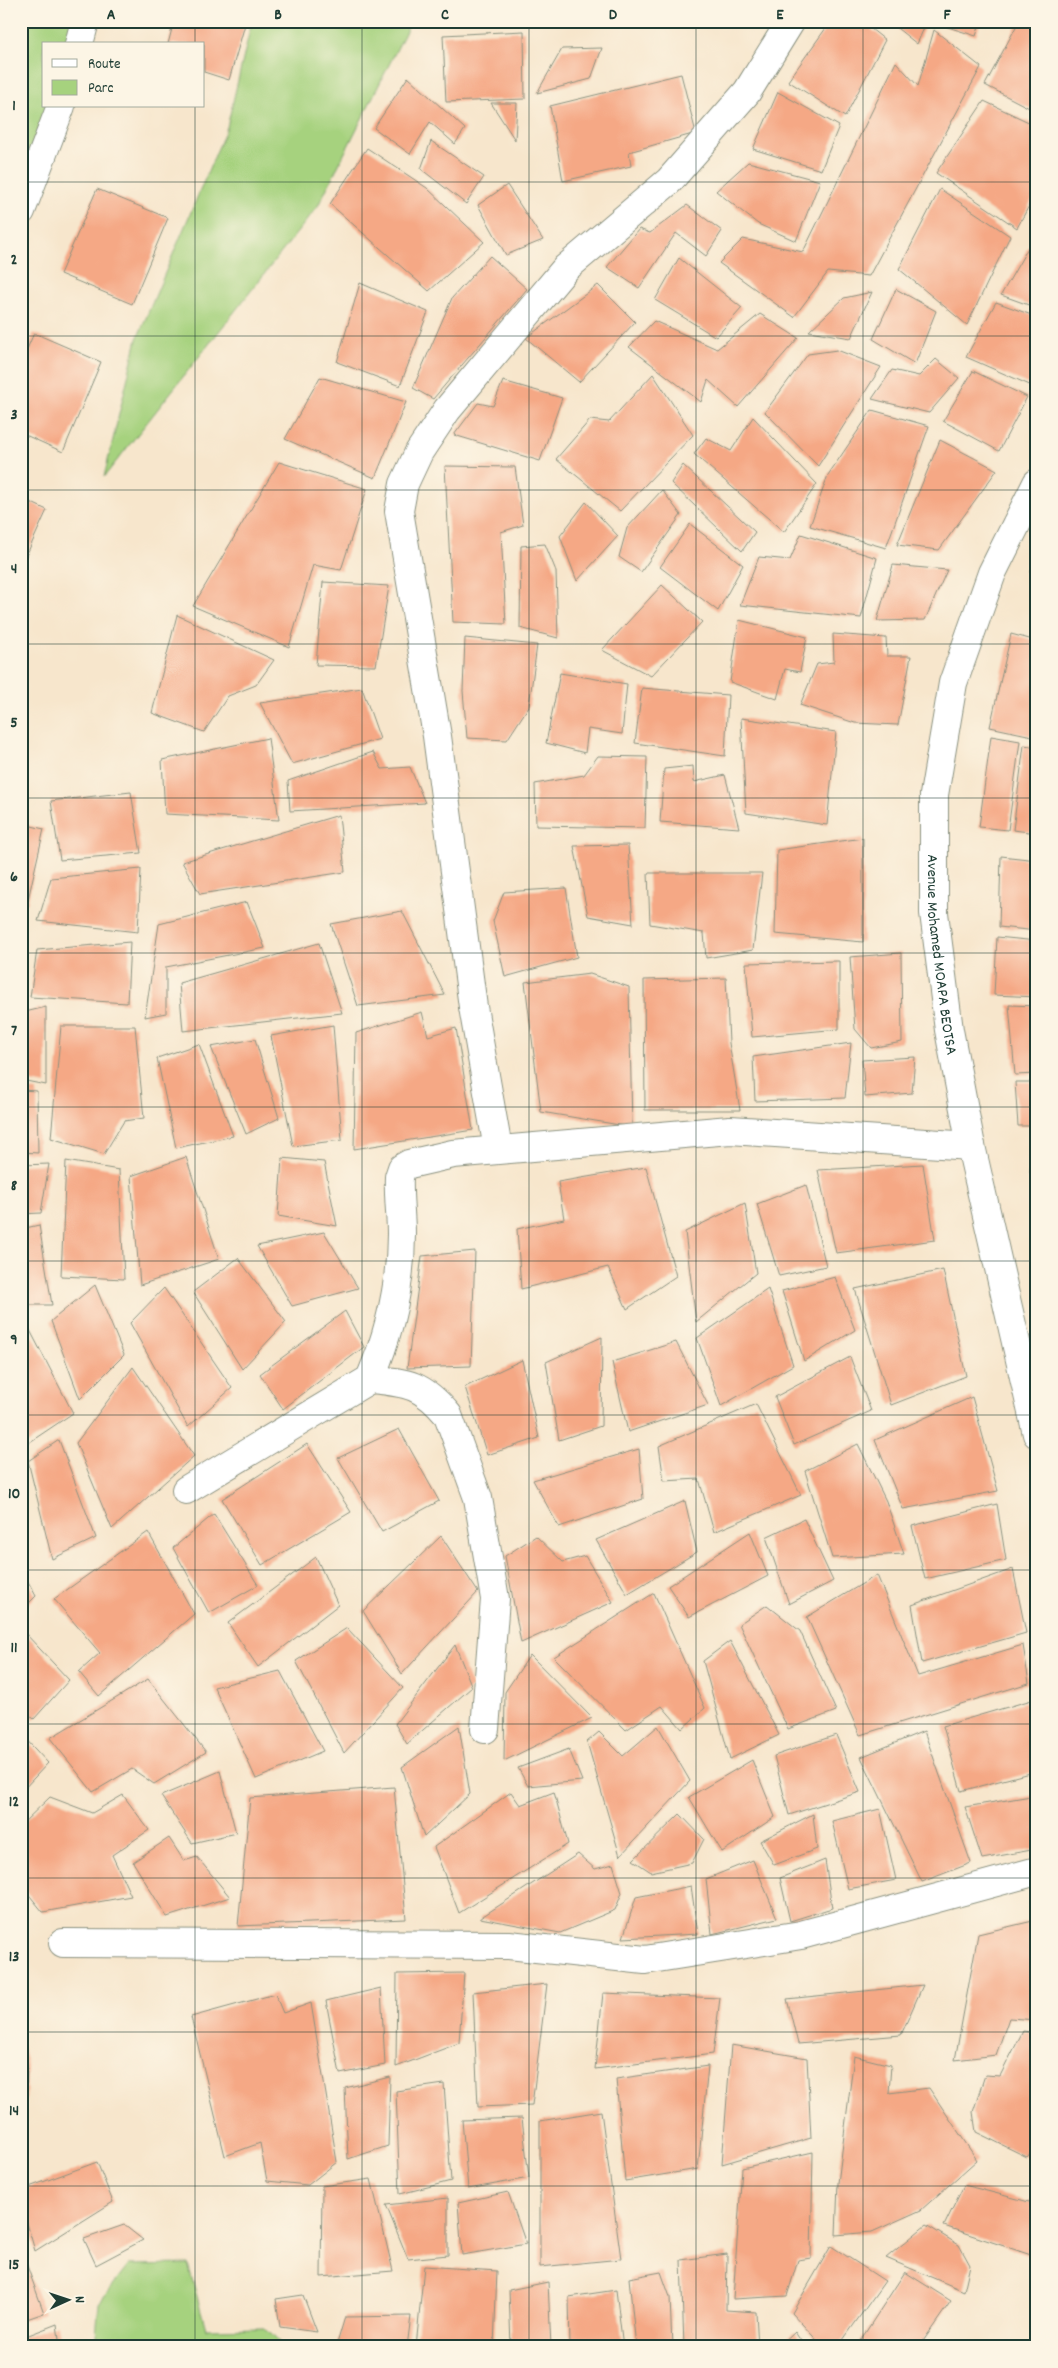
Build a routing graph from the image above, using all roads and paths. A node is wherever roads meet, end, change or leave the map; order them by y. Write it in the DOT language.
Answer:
graph roads {
  1 [pos="85,21"];
  2 [pos="791,21"];
  3 [pos="80,42"];
  4 [pos="59,108"];
  5 [pos="21,211"];
  6 [pos="1037,483"];
  7 [pos="971,1146"];
  8 [pos="498,1149"];
  9 [pos="370,1379"];
  10 [pos="1037,1434"];
  11 [pos="186,1490"];
  12 [pos="485,1729"];
  13 [pos="1037,1871"];
  14 [pos="63,1943"];
  1 -- 3 [label="street"];
  2 -- 8 [label="street"];
  4 -- 5 [label="street"];
  6 -- 7 [label="street, Avenue Mohamed MOAPA BEOTSA"];
  7 -- 8 [label="street"];
  7 -- 10 [label="street, Avenue Mohamed MOAPA BEOTSA"];
  8 -- 9 [label="street"];
  9 -- 11 [label="street"];
  9 -- 12 [label="street"];
  13 -- 14 [label="street"];
}
